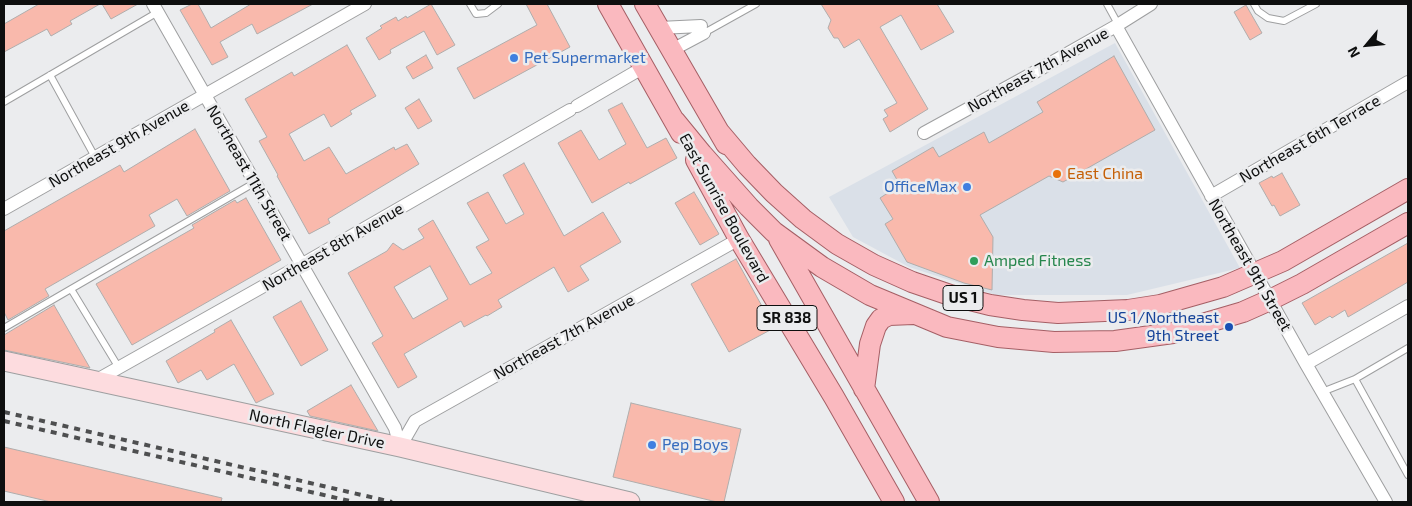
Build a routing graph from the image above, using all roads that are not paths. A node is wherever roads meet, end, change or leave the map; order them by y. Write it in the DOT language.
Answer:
graph roads {
  1 [pos="365,4"];
  2 [pos="470,4"];
  3 [pos="498,4"];
  4 [pos="608,4"];
  5 [pos="645,4"];
  6 [pos="756,4"];
  7 [pos="1107,4"];
  8 [pos="1150,4"];
  9 [pos="1254,4"];
  10 [pos="1316,4"];
  11 [pos="155,8"];
  12 [pos="1117,25"];
  13 [pos="659,28"];
  14 [pos="702,29"];
  15 [pos="672,50"];
  16 [pos="644,67"];
  17 [pos="50,75"];
  18 [pos="1408,82"];
  19 [pos="205,95"];
  20 [pos="4,102"];
  21 [pos="675,121"];
  22 [pos="924,132"];
  23 [pos="720,133"];
  24 [pos="95,157"];
  25 [pos="254,183"];
  26 [pos="1408,189"];
  27 [pos="1211,196"];
  28 [pos="4,209"];
  29 [pos="1408,222"];
  30 [pos="774,232"];
  31 [pos="739,239"];
  32 [pos="301,265"];
  33 [pos="1256,274"];
  34 [pos="71,290"];
  35 [pos="1270,300"];
  36 [pos="1408,306"];
  37 [pos="916,314"];
  38 [pos="4,328"];
  39 [pos="1408,348"];
  40 [pos="4,361"];
  41 [pos="1306,364"];
  42 [pos="119,368"];
  43 [pos="1355,379"];
  44 [pos="95,381"];
  45 [pos="864,389"];
  46 [pos="1322,392"];
  47 [pos="400,447"];
  48 [pos="1408,474"];
  49 [pos="630,502"];
  50 [pos="894,502"];
  51 [pos="929,502"];
  52 [pos="1386,502"];
  1 -- 19 [label="street, Northeast 9th Avenue"];
  2 -- 3 [label="lane"];
  4 -- 16 [label="main road"];
  5 -- 13 [label="main road, US 1"];
  6 -- 14 [label="lane"];
  7 -- 12 [label="lane"];
  8 -- 12 [label="street, Northeast 7th Avenue"];
  9 -- 10 [label="lane"];
  11 -- 17 [label="lane"];
  11 -- 19 [label="street, Northeast 11th Street"];
  12 -- 22 [label="street, Northeast 7th Avenue"];
  12 -- 27 [label="street, Northeast 9th Street"];
  13 -- 14 [label="street"];
  13 -- 15 [label="main road, US 1"];
  14 -- 15 [label="street"];
  15 -- 23 [label="main road, US 1"];
  16 -- 21 [label="main road"];
  16 -- 32 [label="street, Northeast 8th Avenue"];
  17 -- 20 [label="lane"];
  17 -- 24 [label="lane"];
  18 -- 27 [label="street, Northeast 6th Terrace"];
  19 -- 24 [label="street, Northeast 9th Avenue"];
  19 -- 25 [label="street, Northeast 11th Street"];
  21 -- 30 [label="main road"];
  21 -- 31 [label="main road, East Sunrise Boulevard / SR 838"];
  23 -- 30 [label="main road, East Sunrise Boulevard / SR 838"];
  23 -- 33 [label="main road, US 1"];
  24 -- 28 [label="street, Northeast 9th Avenue"];
  25 -- 32 [label="street, Northeast 11th Street"];
  25 -- 34 [label="lane"];
  26 -- 33 [label="main road, US 1"];
  27 -- 33 [label="street, Northeast 9th Street"];
  29 -- 35 [label="main road, US 1"];
  30 -- 37 [label="main road, US 1"];
  30 -- 45 [label="main road, East Sunrise Boulevard / SR 838"];
  31 -- 47 [label="street, Northeast 7th Avenue"];
  31 -- 50 [label="main road, East Sunrise Boulevard / SR 838"];
  32 -- 42 [label="street, Northeast 8th Avenue"];
  32 -- 47 [label="street, Northeast 11th Street"];
  33 -- 35 [label="street, Northeast 9th Street"];
  34 -- 38 [label="lane"];
  34 -- 42 [label="lane"];
  35 -- 37 [label="main road, US 1"];
  35 -- 41 [label="street, Northeast 9th Street"];
  36 -- 41 [label="street"];
  37 -- 45 [label="main road"];
  39 -- 43 [label="lane"];
  40 -- 44 [label="street, North Flagler Drive"];
  41 -- 46 [label="street, Northeast 9th Street"];
  42 -- 44 [label="street, Northeast 8th Avenue"];
  43 -- 46 [label="lane"];
  43 -- 48 [label="lane"];
  44 -- 47 [label="street, North Flagler Drive"];
  45 -- 51 [label="main road, East Sunrise Boulevard / SR 838"];
  46 -- 52 [label="street, Northeast 9th Street"];
  47 -- 49 [label="street, North Flagler Drive"];
}
